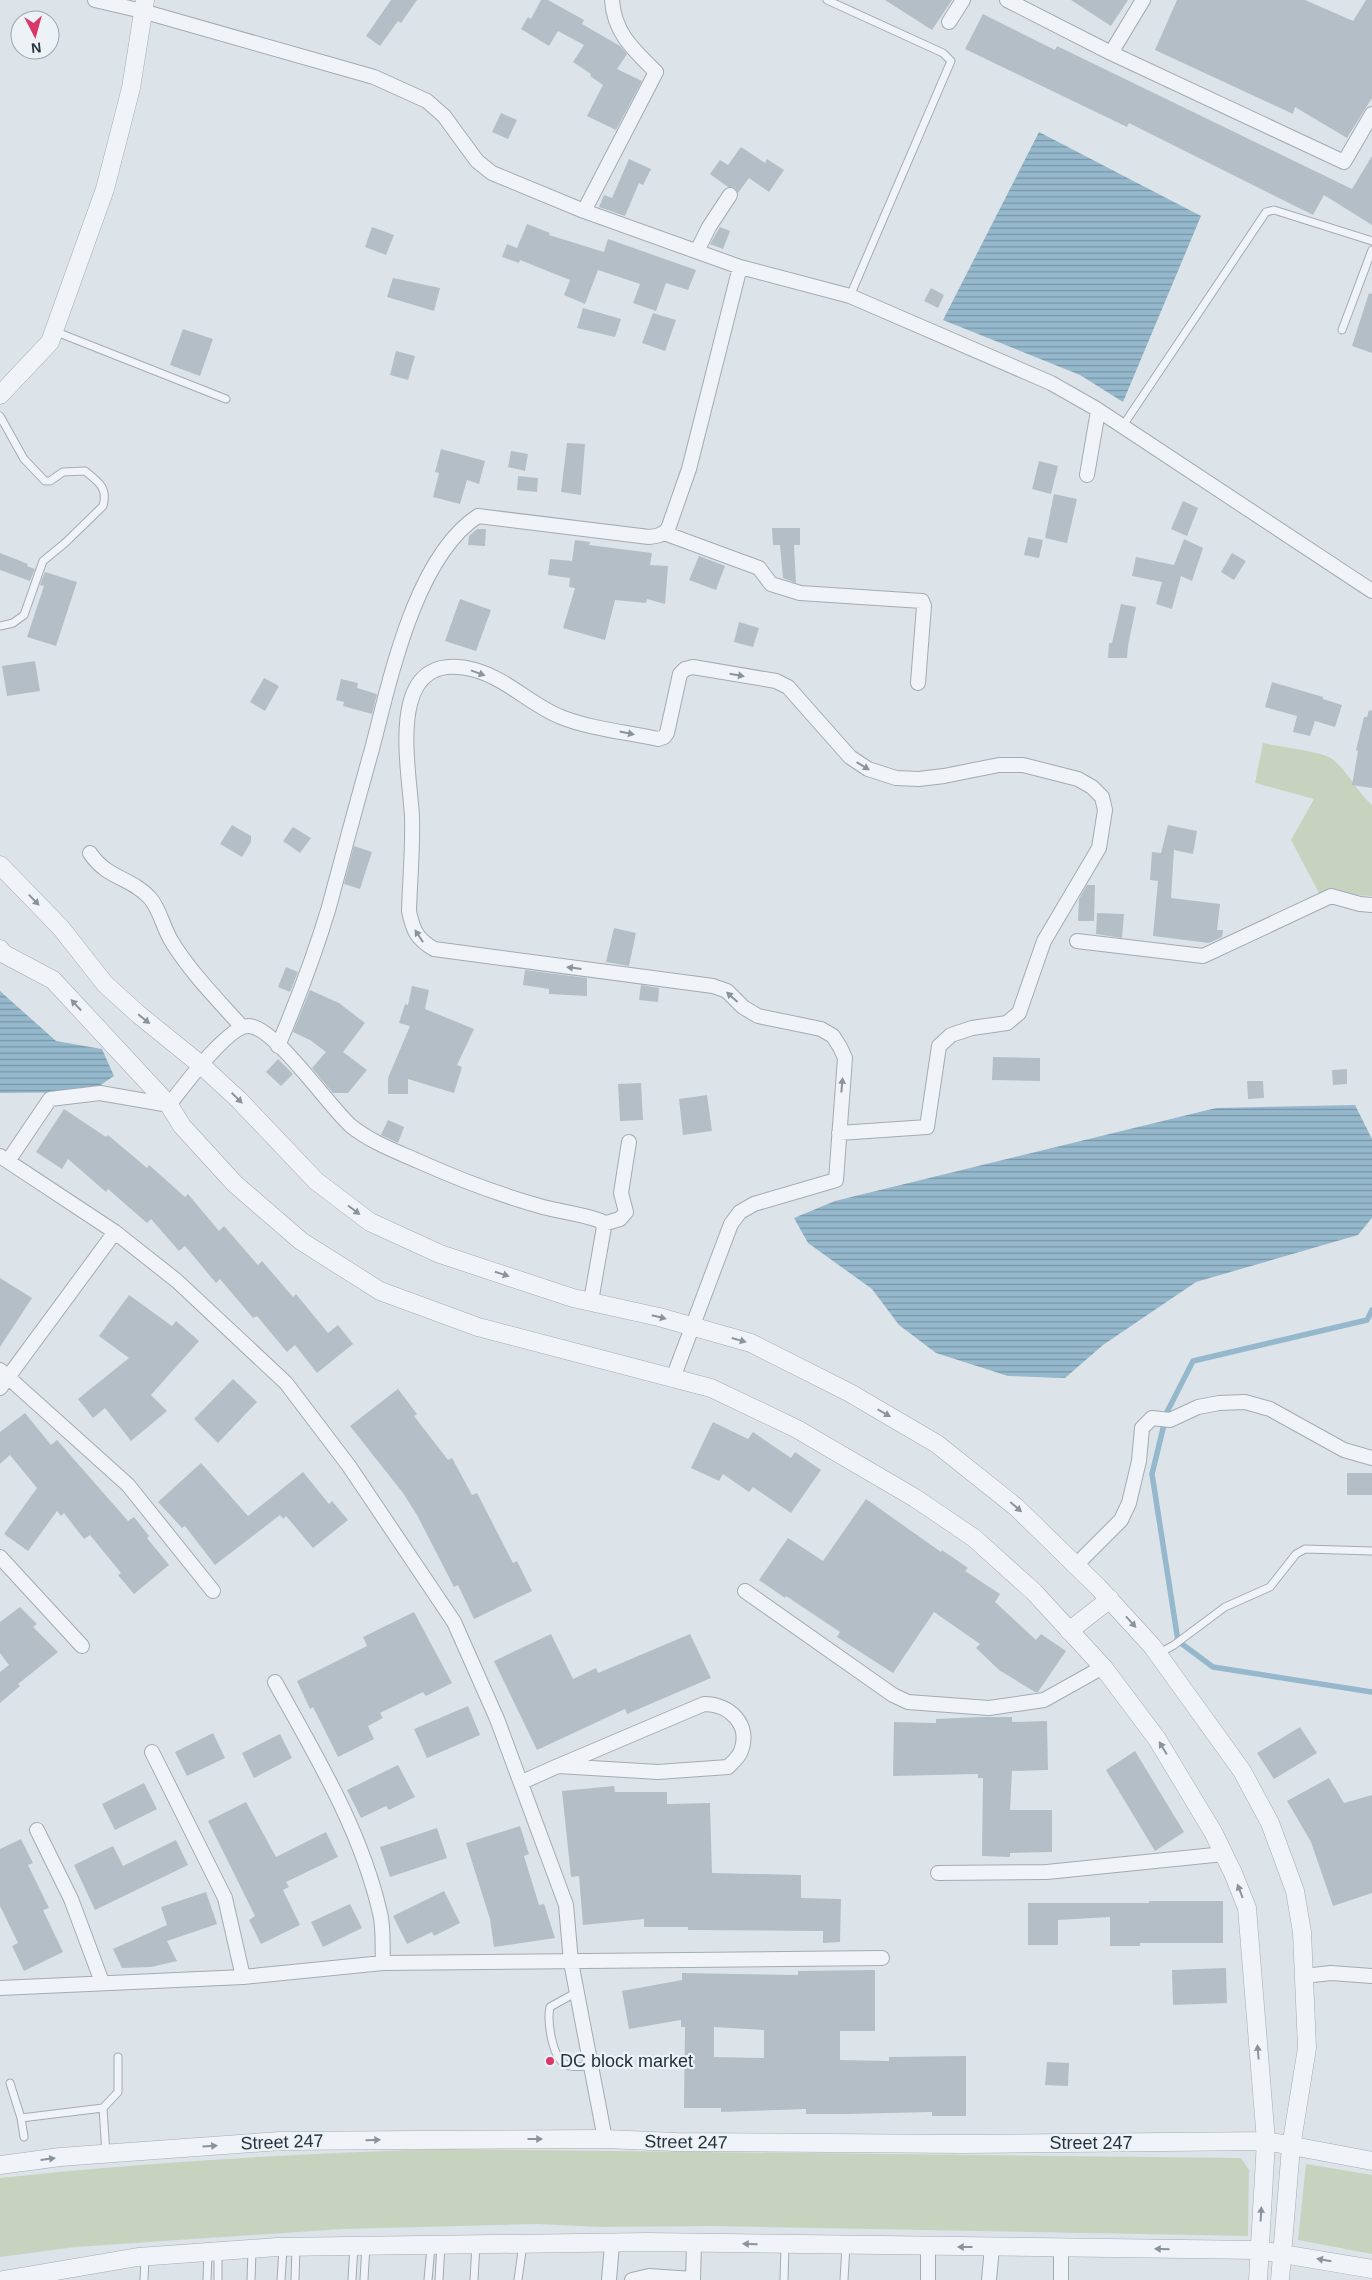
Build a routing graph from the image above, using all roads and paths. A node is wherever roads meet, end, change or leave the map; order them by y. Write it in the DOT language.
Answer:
graph roads {
  1 [pos="95,0"];
  2 [pos="612,0"];
  3 [pos="827,0"];
  4 [pos="964,0"];
  5 [pos="1007,0"];
  6 [pos="1143,0"];
  7 [pos="143,5"];
  8 [pos="949,22"];
  9 [pos="1111,53"];
  10 [pos="1372,114"];
  11 [pos="730,195"];
  12 [pos="584,211"];
  13 [pos="1372,241"];
  14 [pos="1372,250"];
  15 [pos="697,251"];
  16 [pos="740,267"];
  17 [pos="850,296"];
  18 [pos="1342,330"];
  19 [pos="54,331"];
  20 [pos="0,395"];
  21 [pos="226,399"];
  22 [pos="1098,411"];
  23 [pos="0,416"];
  24 [pos="1121,428"];
  25 [pos="1087,475"];
  26 [pos="664,533"];
  27 [pos="1372,591"];
  28 [pos="0,626"];
  29 [pos="918,683"];
  30 [pos="90,853"];
  31 [pos="0,865"];
  32 [pos="1372,905"];
  33 [pos="1077,941"];
  34 [pos="0,949"];
  35 [pos="242,1027"];
  36 [pos="278,1046"];
  37 [pos="201,1065"];
  38 [pos="169,1104"];
  39 [pos="839,1133"];
  40 [pos="629,1142"];
  41 [pos="4,1159"];
  42 [pos="603,1224"];
  43 [pos="115,1232"];
  44 [pos="591,1302"];
  45 [pos="692,1326"];
  46 [pos="4,1373"];
  47 [pos="673,1378"];
  48 [pos="0,1388"];
  49 [pos="1372,1458"];
  50 [pos="1372,1551"];
  51 [pos="0,1557"];
  52 [pos="1076,1565"];
  53 [pos="213,1591"];
  54 [pos="745,1591"];
  55 [pos="1110,1599"];
  56 [pos="1069,1631"];
  57 [pos="82,1646"];
  58 [pos="1158,1654"];
  59 [pos="1103,1667"];
  60 [pos="275,1682"];
  61 [pos="152,1752"];
  62 [pos="558,1766"];
  63 [pos="522,1782"];
  64 [pos="37,1830"];
  65 [pos="1224,1854"];
  66 [pos="938,1873"];
  67 [pos="882,1958"];
  68 [pos="571,1962"];
  69 [pos="383,1963"];
  70 [pos="1304,1976"];
  71 [pos="1372,1976"];
  72 [pos="242,1977"];
  73 [pos="102,1982"];
  74 [pos="0,1988"];
  75 [pos="577,1992"];
  76 [pos="118,2057"];
  77 [pos="591,2066"];
  78 [pos="10,2083"];
  79 [pos="103,2108"];
  80 [pos="21,2118"];
  81 [pos="24,2137"];
  82 [pos="605,2139"];
  83 [pos="1266,2141"];
  84 [pos="1291,2147"];
  85 [pos="106,2154"];
  86 [pos="1372,2161"];
  87 [pos="0,2165"];
  88 [pos="694,2243"];
  89 [pos="360,2244"];
  90 [pos="436,2244"];
  91 [pos="476,2244"];
  92 [pos="523,2244"];
  93 [pos="612,2244"];
  94 [pos="785,2245"];
  95 [pos="290,2246"];
  96 [pos="846,2246"];
  97 [pos="928,2247"];
  98 [pos="997,2247"];
  99 [pos="252,2248"];
  100 [pos="1061,2248"];
  101 [pos="1260,2250"];
  102 [pos="213,2252"];
  103 [pos="1281,2252"];
  104 [pos="145,2257"];
  105 [pos="1372,2269"];
  106 [pos="40,2277"];
  107 [pos="3,2280"];
  108 [pos="144,2280"];
  109 [pos="207,2280"];
  110 [pos="218,2280"];
  111 [pos="251,2280"];
  112 [pos="281,2280"];
  113 [pos="296,2280"];
  114 [pos="352,2280"];
  115 [pos="364,2280"];
  116 [pos="428,2280"];
  117 [pos="439,2280"];
  118 [pos="474,2280"];
  119 [pos="518,2280"];
  120 [pos="609,2280"];
  121 [pos="632,2280"];
  122 [pos="693,2280"];
  123 [pos="784,2280"];
  124 [pos="844,2280"];
  125 [pos="928,2280"];
  126 [pos="990,2280"];
  127 [pos="999,2280"];
  128 [pos="1061,2280"];
  129 [pos="1258,2280"];
  130 [pos="1280,2280"];
  1 -- 7 [label="street"];
  2 -- 12 [label="street"];
  3 -- 17 [label="lane"];
  4 -- 8 [label="street"];
  5 -- 9 [label="street"];
  6 -- 9 [label="street"];
  7 -- 12 [label="street"];
  7 -- 19 [label="street"];
  9 -- 10 [label="street"];
  11 -- 15 [label="street"];
  12 -- 15 [label="street"];
  13 -- 24 [label="lane"];
  14 -- 18 [label="lane"];
  15 -- 16 [label="street"];
  16 -- 17 [label="street"];
  16 -- 26 [label="street"];
  17 -- 22 [label="street"];
  19 -- 20 [label="street"];
  19 -- 21 [label="lane"];
  22 -- 24 [label="street"];
  22 -- 25 [label="street"];
  23 -- 28 [label="lane"];
  24 -- 27 [label="street"];
  26 -- 29 [label="street"];
  26 -- 36 [label="street"];
  30 -- 35 [label="street"];
  31 -- 37 [label="street, one-way"];
  32 -- 33 [label="street"];
  38 -- 34 [label="street, one-way"];
  35 -- 36 [label="street"];
  35 -- 37 [label="street"];
  36 -- 42 [label="street"];
  37 -- 38 [label="street"];
  37 -- 44 [label="street, one-way"];
  38 -- 41 [label="street"];
  38 -- 47 [label="street"];
  39 -- 39 [label="street, one-way"];
  39 -- 45 [label="street"];
  40 -- 42 [label="street"];
  41 -- 43 [label="street"];
  42 -- 44 [label="street"];
  43 -- 46 [label="street"];
  43 -- 63 [label="street"];
  44 -- 45 [label="street, one-way"];
  45 -- 47 [label="street"];
  45 -- 52 [label="street, one-way"];
  46 -- 48 [label="street"];
  46 -- 53 [label="street"];
  47 -- 56 [label="street"];
  49 -- 52 [label="street"];
  50 -- 58 [label="lane"];
  51 -- 57 [label="street"];
  52 -- 55 [label="street"];
  54 -- 59 [label="street"];
  55 -- 56 [label="street"];
  55 -- 58 [label="street, one-way"];
  56 -- 59 [label="street"];
  58 -- 70 [label="street"];
  65 -- 59 [label="street, one-way"];
  60 -- 69 [label="street"];
  61 -- 72 [label="street"];
  62 -- 62 [label="street"];
  62 -- 63 [label="street"];
  63 -- 68 [label="street"];
  64 -- 73 [label="street"];
  65 -- 66 [label="street"];
  83 -- 65 [label="street, one-way"];
  67 -- 68 [label="street"];
  68 -- 69 [label="street"];
  68 -- 75 [label="street"];
  69 -- 72 [label="street"];
  70 -- 71 [label="street"];
  70 -- 84 [label="street"];
  72 -- 73 [label="street"];
  73 -- 74 [label="street"];
  75 -- 77 [label="street"];
  75 -- 77 [label="lane"];
  76 -- 79 [label="lane"];
  77 -- 82 [label="street"];
  78 -- 80 [label="lane"];
  79 -- 80 [label="lane"];
  79 -- 85 [label="lane"];
  80 -- 81 [label="lane"];
  82 -- 83 [label="street, Street 247"];
  85 -- 82 [label="street, Street 247, one-way"];
  83 -- 84 [label="street, Street 247"];
  101 -- 83 [label="street, one-way"];
  84 -- 86 [label="street, Street 247"];
  84 -- 103 [label="street"];
  87 -- 85 [label="street, Street 247, one-way"];
  88 -- 93 [label="street"];
  94 -- 88 [label="street, one-way"];
  88 -- 122 [label="street"];
  89 -- 90 [label="street"];
  89 -- 95 [label="street"];
  89 -- 114 [label="lane"];
  89 -- 115 [label="lane"];
  90 -- 91 [label="street"];
  90 -- 116 [label="lane"];
  90 -- 117 [label="lane"];
  91 -- 92 [label="street"];
  91 -- 118 [label="lane"];
  92 -- 93 [label="street"];
  92 -- 119 [label="lane"];
  93 -- 120 [label="street"];
  94 -- 96 [label="street"];
  94 -- 123 [label="lane"];
  95 -- 99 [label="street"];
  95 -- 112 [label="lane"];
  95 -- 113 [label="lane"];
  96 -- 97 [label="street"];
  96 -- 124 [label="lane"];
  98 -- 97 [label="street, one-way"];
  97 -- 125 [label="street"];
  98 -- 100 [label="street"];
  98 -- 126 [label="street"];
  98 -- 127 [label="street"];
  99 -- 102 [label="street"];
  99 -- 111 [label="lane"];
  101 -- 100 [label="street, one-way"];
  100 -- 128 [label="street"];
  101 -- 103 [label="street"];
  101 -- 129 [label="street"];
  102 -- 104 [label="street"];
  102 -- 109 [label="lane"];
  102 -- 110 [label="lane"];
  105 -- 103 [label="street, one-way"];
  103 -- 130 [label="street"];
  104 -- 106 [label="street"];
  104 -- 108 [label="lane"];
  106 -- 107 [label="street"];
  121 -- 122 [label="street"];
}
